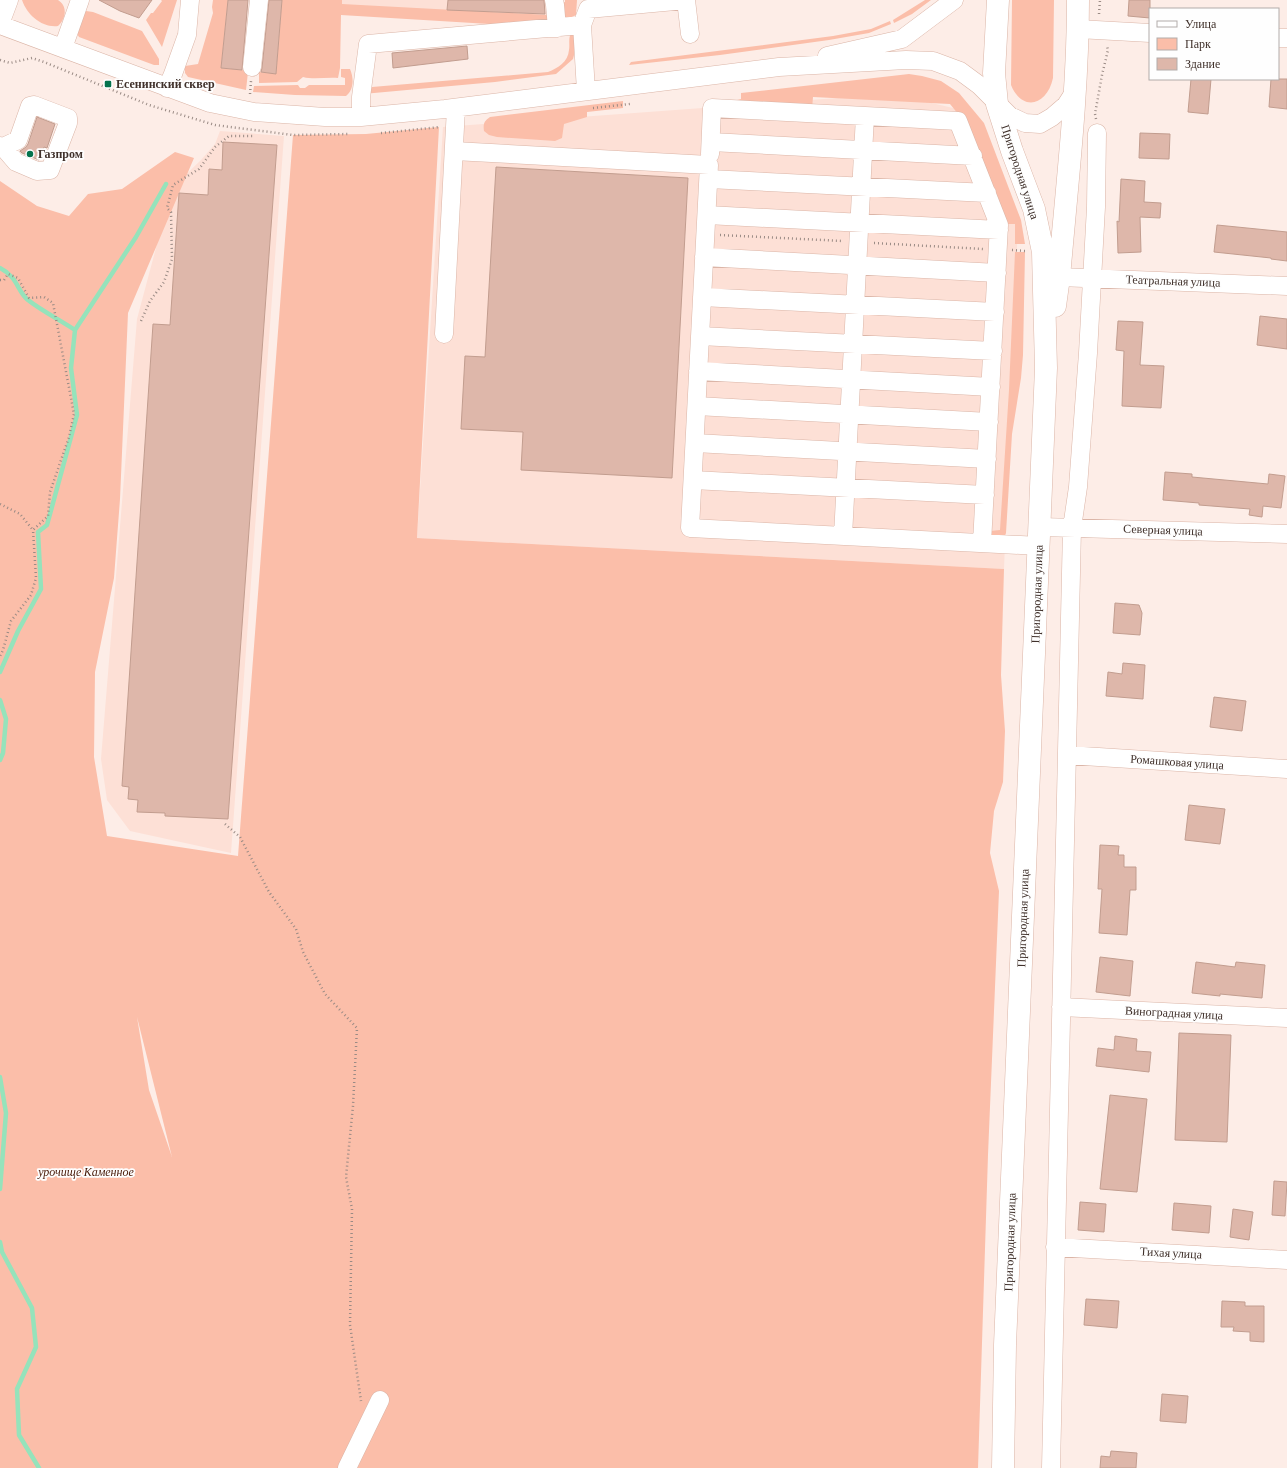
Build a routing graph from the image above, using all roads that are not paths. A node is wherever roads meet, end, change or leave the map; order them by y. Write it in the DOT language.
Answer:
graph roads {
  1 [pos="9,0"];
  2 [pos="80,0"];
  3 [pos="190,0"];
  4 [pos="259,0"];
  5 [pos="554,0"];
  6 [pos="686,0"];
  7 [pos="954,0"];
  8 [pos="998,0"];
  9 [pos="1078,0"];
  10 [pos="586,11"];
  11 [pos="0,24"];
  12 [pos="557,28"];
  13 [pos="1078,29"];
  14 [pos="1149,33"];
  15 [pos="690,34"];
  16 [pos="63,48"];
  17 [pos="779,66"];
  18 [pos="252,74"];
  19 [pos="167,88"];
  20 [pos="586,91"];
  21 [pos="1075,91"];
  22 [pos="997,104"];
  23 [pos="456,108"];
  24 [pos="865,116"];
  25 [pos="361,117"];
  26 [pos="1097,133"];
  27 [pos="710,142"];
  28 [pos="864,150"];
  29 [pos="454,151"];
  30 [pos="973,156"];
  31 [pos="709,172"];
  32 [pos="861,187"];
  33 [pos="987,193"];
  34 [pos="707,215"];
  35 [pos="860,223"];
  36 [pos="999,230"];
  37 [pos="704,257"];
  38 [pos="857,265"];
  39 [pos="997,273"];
  40 [pos="1059,277"];
  41 [pos="1091,278"];
  42 [pos="1287,286"];
  43 [pos="702,297"];
  44 [pos="855,305"];
  45 [pos="995,312"];
  46 [pos="444,334"];
  47 [pos="700,336"];
  48 [pos="853,344"];
  49 [pos="993,351"];
  50 [pos="1046,368"];
  51 [pos="698,372"];
  52 [pos="851,380"];
  53 [pos="991,387"];
  54 [pos="697,406"];
  55 [pos="849,414"];
  56 [pos="989,422"];
  57 [pos="695,443"];
  58 [pos="848,451"];
  59 [pos="987,459"];
  60 [pos="693,480"];
  61 [pos="845,488"];
  62 [pos="985,495"];
  63 [pos="1072,528"];
  64 [pos="1287,534"];
  65 [pos="843,536"];
  66 [pos="1039,536"];
  67 [pos="982,543"];
  68 [pos="1067,755"];
  69 [pos="1287,769"];
  70 [pos="1061,1007"];
  71 [pos="1287,1018"];
  72 [pos="1055,1247"];
  73 [pos="1287,1260"];
  74 [pos="380,1400"];
  75 [pos="1050,1466"];
  76 [pos="347,1468"];
  77 [pos="1003,1468"];
  1 -- 11 [label="street"];
  2 -- 16 [label="street"];
  3 -- 19 [label="street"];
  4 -- 18 [label="street"];
  5 -- 12 [label="street"];
  6 -- 10 [label="street"];
  6 -- 15 [label="street"];
  7 -- 17 [label="street"];
  8 -- 22 [label="main road, Пригородная улица"];
  9 -- 13 [label="main road, Пригородная улица"];
  10 -- 12 [label="street"];
  10 -- 20 [label="street"];
  11 -- 16 [label="street"];
  12 -- 25 [label="street"];
  13 -- 14 [label="street"];
  13 -- 21 [label="main road, Пригородная улица"];
  16 -- 19 [label="street"];
  17 -- 20 [label="street"];
  17 -- 22 [label="street"];
  19 -- 25 [label="street"];
  20 -- 23 [label="street"];
  21 -- 22 [label="street"];
  21 -- 40 [label="main road, Пригородная улица"];
  22 -- 50 [label="main road, Пригородная улица"];
  23 -- 25 [label="street"];
  23 -- 29 [label="street"];
  24 -- 27 [label="street"];
  24 -- 28 [label="street"];
  24 -- 30 [label="street"];
  26 -- 41 [label="street"];
  27 -- 28 [label="street"];
  27 -- 31 [label="street"];
  28 -- 30 [label="street"];
  28 -- 32 [label="street"];
  29 -- 31 [label="street"];
  29 -- 46 [label="street"];
  30 -- 33 [label="street"];
  31 -- 32 [label="street"];
  31 -- 34 [label="street"];
  32 -- 33 [label="street"];
  32 -- 35 [label="street"];
  33 -- 36 [label="street"];
  34 -- 35 [label="street"];
  34 -- 37 [label="street"];
  35 -- 36 [label="street"];
  35 -- 38 [label="street"];
  36 -- 39 [label="street"];
  37 -- 38 [label="street"];
  37 -- 43 [label="street"];
  38 -- 39 [label="street"];
  38 -- 44 [label="street"];
  39 -- 45 [label="street"];
  40 -- 41 [label="street, Театральная улица"];
  40 -- 50 [label="main road, Пригородная улица"];
  41 -- 42 [label="street, Театральная улица"];
  41 -- 63 [label="street"];
  43 -- 44 [label="street"];
  43 -- 47 [label="street"];
  44 -- 45 [label="street"];
  44 -- 48 [label="street"];
  45 -- 49 [label="street"];
  47 -- 48 [label="street"];
  47 -- 51 [label="street"];
  48 -- 49 [label="street"];
  48 -- 52 [label="street"];
  49 -- 53 [label="street"];
  50 -- 66 [label="main road, Пригородная улица"];
  51 -- 52 [label="street"];
  51 -- 54 [label="street"];
  52 -- 53 [label="street"];
  52 -- 55 [label="street"];
  53 -- 56 [label="street"];
  54 -- 55 [label="street"];
  54 -- 57 [label="street"];
  55 -- 56 [label="street"];
  55 -- 58 [label="street"];
  56 -- 59 [label="street"];
  57 -- 58 [label="street"];
  57 -- 60 [label="street"];
  58 -- 59 [label="street"];
  58 -- 61 [label="street"];
  59 -- 62 [label="street"];
  60 -- 61 [label="street"];
  60 -- 65 [label="street, Северная улица"];
  61 -- 62 [label="street"];
  61 -- 65 [label="street"];
  62 -- 67 [label="street"];
  63 -- 64 [label="street, Северная улица"];
  63 -- 66 [label="street, Северная улица"];
  63 -- 68 [label="street"];
  65 -- 67 [label="street, Северная улица"];
  66 -- 67 [label="street, Северная улица"];
  66 -- 77 [label="main road, Пригородная улица"];
  68 -- 69 [label="street, Ромашковая улица"];
  68 -- 70 [label="street"];
  70 -- 71 [label="street, Виноградная улица"];
  70 -- 72 [label="street"];
  72 -- 73 [label="street, Тихая улица"];
  72 -- 75 [label="street"];
  74 -- 76 [label="street"];
}
